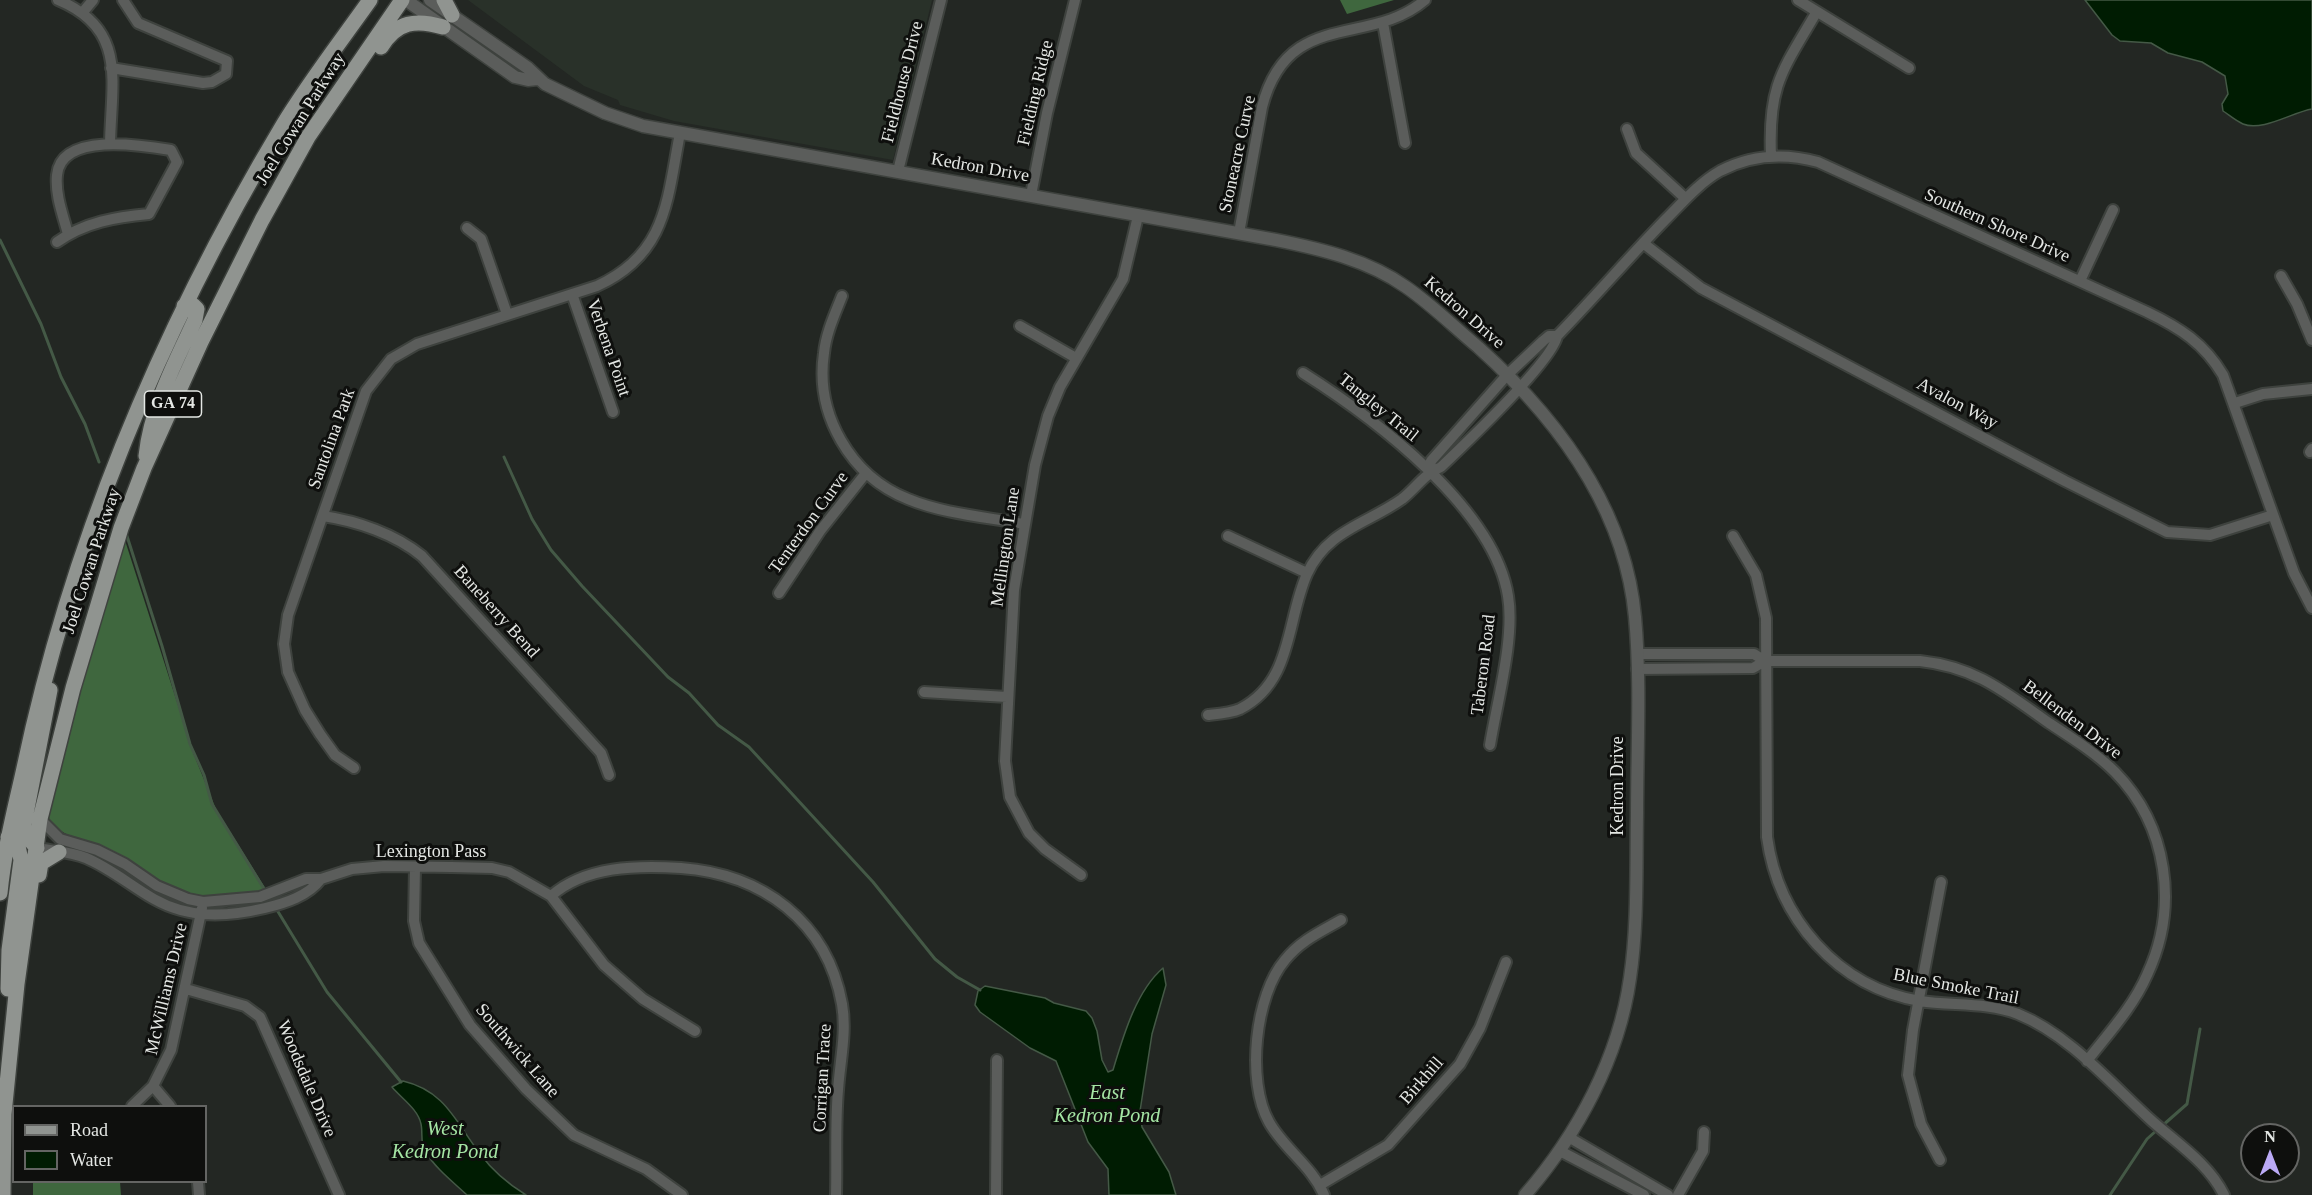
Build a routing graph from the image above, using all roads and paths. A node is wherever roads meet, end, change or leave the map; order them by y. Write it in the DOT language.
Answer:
graph roads {
  1 [pos="58,0"];
  2 [pos="93,0"];
  3 [pos="123,0"];
  4 [pos="357,0"];
  5 [pos="370,0"];
  6 [pos="389,0"];
  7 [pos="406,0"];
  8 [pos="430,0"];
  9 [pos="444,0"];
  10 [pos="940,0"];
  11 [pos="1075,0"];
  12 [pos="1425,0"];
  13 [pos="1798,0"];
  14 [pos="83,12"];
  15 [pos="1816,13"];
  16 [pos="448,21"];
  17 [pos="1383,23"];
  18 [pos="350,29"];
  19 [pos="111,68"];
  20 [pos="1909,68"];
  21 [pos="1627,129"];
  22 [pos="680,133"];
  23 [pos="308,137"];
  24 [pos="1405,143"];
  25 [pos="110,144"];
  26 [pos="1771,156"];
  27 [pos="898,171"];
  28 [pos="1031,195"];
  29 [pos="1686,198"];
  30 [pos="2114,210"];
  31 [pos="1138,216"];
  32 [pos="467,228"];
  33 [pos="1239,233"];
  34 [pos="68,234"];
  35 [pos="57,242"];
  36 [pos="1643,243"];
  37 [pos="2281,276"];
  38 [pos="2080,281"];
  39 [pos="572,294"];
  40 [pos="842,296"];
  41 [pos="184,306"];
  42 [pos="507,314"];
  43 [pos="1020,326"];
  44 [pos="1557,336"];
  45 [pos="2312,340"];
  46 [pos="1076,358"];
  47 [pos="1304,373"];
  48 [pos="1508,375"];
  49 [pos="1520,387"];
  50 [pos="2312,389"];
  51 [pos="2235,404"];
  52 [pos="613,412"];
  53 [pos="144,468"];
  54 [pos="866,472"];
  55 [pos="1429,472"];
  56 [pos="2273,515"];
  57 [pos="323,516"];
  58 [pos="1024,524"];
  59 [pos="1228,536"];
  60 [pos="1733,536"];
  61 [pos="1307,573"];
  62 [pos="779,593"];
  63 [pos="2312,608"];
  64 [pos="1637,654"];
  65 [pos="1765,661"];
  66 [pos="47,665"];
  67 [pos="1637,669"];
  68 [pos="924,692"];
  69 [pos="1007,698"];
  70 [pos="1208,715"];
  71 [pos="33,720"];
  72 [pos="1490,745"];
  73 [pos="354,768"];
  74 [pos="609,776"];
  75 [pos="40,819"];
  76 [pos="0,822"];
  77 [pos="4,837"];
  78 [pos="37,848"];
  79 [pos="59,852"];
  80 [pos="415,867"];
  81 [pos="133,869"];
  82 [pos="1082,874"];
  83 [pos="321,879"];
  84 [pos="125,880"];
  85 [pos="1941,882"];
  86 [pos="0,893"];
  87 [pos="551,896"];
  88 [pos="203,902"];
  89 [pos="201,914"];
  90 [pos="1341,920"];
  91 [pos="21,947"];
  92 [pos="1506,962"];
  93 [pos="186,989"];
  94 [pos="1919,1000"];
  95 [pos="14,1024"];
  96 [pos="695,1030"];
  97 [pos="997,1060"];
  98 [pos="2087,1061"];
  99 [pos="153,1086"];
  100 [pos="7,1091"];
  101 [pos="13,1105"];
  102 [pos="134,1105"];
  103 [pos="168,1105"];
  104 [pos="1704,1132"];
  105 [pos="1570,1138"];
  106 [pos="12,1141"];
  107 [pos="4,1151"];
  108 [pos="1560,1151"];
  109 [pos="1940,1160"];
  110 [pos="1322,1190"];
  111 [pos="3,1195"];
  112 [pos="339,1195"];
  113 [pos="682,1195"];
  114 [pos="836,1195"];
  115 [pos="996,1195"];
  116 [pos="1525,1195"];
  117 [pos="1644,1195"];
  118 [pos="1668,1195"];
  119 [pos="1678,1195"];
  120 [pos="2224,1195"];
  1 -- 14 [label="street"];
  2 -- 14 [label="street"];
  3 -- 19 [label="street"];
  4 -- 18 [label="main road"];
  5 -- 18 [label="main road, Joel Cowan Parkway / GA 74"];
  6 -- 23 [label="main road"];
  7 -- 16 [label="street, Kedron Drive"];
  7 -- 23 [label="main road, Joel Cowan Parkway / GA 74"];
  8 -- 16 [label="street, Kedron Drive"];
  9 -- 16 [label="main road"];
  10 -- 27 [label="street, Fieldhouse Drive"];
  11 -- 28 [label="street, Fielding Ridge"];
  12 -- 17 [label="street, Stoneacre Curve"];
  13 -- 15 [label="street"];
  14 -- 19 [label="street"];
  15 -- 20 [label="street"];
  15 -- 26 [label="street"];
  16 -- 22 [label="street, Kedron Drive"];
  16 -- 23 [label="main road"];
  17 -- 24 [label="street"];
  17 -- 33 [label="street, Stoneacre Curve"];
  18 -- 41 [label="main road, Joel Cowan Parkway / GA 74"];
  19 -- 25 [label="street"];
  21 -- 29 [label="street"];
  22 -- 27 [label="street, Kedron Drive"];
  22 -- 39 [label="street, Santolina Park"];
  23 -- 53 [label="main road, Joel Cowan Parkway / GA 74"];
  25 -- 34 [label="street"];
  25 -- 34 [label="street"];
  26 -- 29 [label="street, Southern Shore Drive"];
  26 -- 38 [label="street, Southern Shore Drive"];
  27 -- 28 [label="street, Kedron Drive"];
  28 -- 31 [label="street, Kedron Drive"];
  29 -- 36 [label="street, Southern Shore Drive"];
  30 -- 38 [label="street"];
  31 -- 33 [label="street, Kedron Drive"];
  31 -- 46 [label="street, Mellington Lane"];
  32 -- 42 [label="street"];
  33 -- 48 [label="street, Kedron Drive"];
  34 -- 35 [label="street"];
  36 -- 44 [label="street, Southern Shore Drive"];
  36 -- 56 [label="street, Avalon Way"];
  37 -- 45 [label="street"];
  38 -- 51 [label="street, Southern Shore Drive"];
  39 -- 42 [label="street, Santolina Park"];
  39 -- 52 [label="street, Verbena Point"];
  40 -- 54 [label="street"];
  41 -- 53 [label="main road"];
  41 -- 66 [label="main road, Joel Cowan Parkway / GA 74"];
  42 -- 57 [label="street, Santolina Park"];
  43 -- 46 [label="street"];
  44 -- 48 [label="street, Southern Shore Drive"];
  44 -- 49 [label="street, Southern Shore Drive"];
  46 -- 58 [label="street, Mellington Lane"];
  47 -- 55 [label="street, Tangley Trail"];
  48 -- 49 [label="street, Kedron Drive"];
  48 -- 55 [label="street, Southern Shore Drive"];
  49 -- 55 [label="street, Southern Shore Drive"];
  49 -- 64 [label="street, Kedron Drive"];
  50 -- 51 [label="street"];
  51 -- 56 [label="street, Southern Shore Drive"];
  53 -- 75 [label="main road, Joel Cowan Parkway / GA 74"];
  54 -- 58 [label="street"];
  54 -- 62 [label="street, Tenterdon Curve"];
  55 -- 61 [label="street"];
  55 -- 72 [label="street, Taberon Road"];
  56 -- 63 [label="street, Southern Shore Drive"];
  57 -- 73 [label="street, Santolina Park"];
  57 -- 74 [label="street, Baneberry Bend"];
  58 -- 69 [label="street, Mellington Lane"];
  59 -- 61 [label="street"];
  60 -- 65 [label="street, Blue Smoke Trail"];
  61 -- 70 [label="street"];
  64 -- 65 [label="street, Bellenden Drive"];
  64 -- 67 [label="street, Kedron Drive"];
  65 -- 67 [label="street, Bellenden Drive"];
  65 -- 94 [label="street, Blue Smoke Trail"];
  65 -- 98 [label="street, Bellenden Drive"];
  66 -- 71 [label="main road, Joel Cowan Parkway / GA 74"];
  66 -- 78 [label="main road"];
  67 -- 105 [label="street, Kedron Drive"];
  68 -- 69 [label="street"];
  69 -- 82 [label="street, Mellington Lane"];
  71 -- 76 [label="main road"];
  71 -- 77 [label="main road, Joel Cowan Parkway / GA 74"];
  75 -- 78 [label="main road, Joel Cowan Parkway / GA 74"];
  75 -- 81 [label="street, Lexington Pass"];
  77 -- 86 [label="main road, Joel Cowan Parkway / GA 74"];
  77 -- 95 [label="main road"];
  78 -- 79 [label="street, Lexington Pass"];
  78 -- 91 [label="main road, Joel Cowan Parkway / GA 74"];
  79 -- 84 [label="street, Lexington Pass"];
  79 -- 91 [label="main road"];
  80 -- 83 [label="street, Lexington Pass"];
  80 -- 87 [label="street, Lexington Pass"];
  80 -- 113 [label="street, Southwick Lane"];
  81 -- 84 [label="street"];
  81 -- 88 [label="street, Lexington Pass"];
  83 -- 88 [label="street, Lexington Pass"];
  83 -- 89 [label="street, Lexington Pass"];
  84 -- 89 [label="street, Lexington Pass"];
  85 -- 94 [label="street"];
  87 -- 96 [label="street, Lexington Pass"];
  87 -- 114 [label="street, Corrigan Trace"];
  88 -- 89 [label="street, McWilliams Drive"];
  89 -- 93 [label="street, McWilliams Drive"];
  90 -- 110 [label="street"];
  91 -- 95 [label="main road, Joel Cowan Parkway / GA 74"];
  92 -- 110 [label="street, Birkhill"];
  93 -- 99 [label="street, McWilliams Drive"];
  93 -- 112 [label="street, Woodsdale Drive"];
  94 -- 98 [label="street, Blue Smoke Trail"];
  94 -- 109 [label="street"];
  95 -- 100 [label="main road, Joel Cowan Parkway / GA 74"];
  97 -- 115 [label="street"];
  98 -- 120 [label="street, Blue Smoke Trail"];
  99 -- 102 [label="street, McWilliams Drive"];
  99 -- 103 [label="street"];
  100 -- 101 [label="street"];
  100 -- 107 [label="main road, Joel Cowan Parkway / GA 74"];
  104 -- 119 [label="street"];
  105 -- 108 [label="street, Kedron Drive"];
  105 -- 118 [label="street"];
  106 -- 107 [label="street"];
  107 -- 111 [label="main road, Joel Cowan Parkway / GA 74"];
  108 -- 116 [label="street, Kedron Drive"];
  108 -- 117 [label="street"];
}
